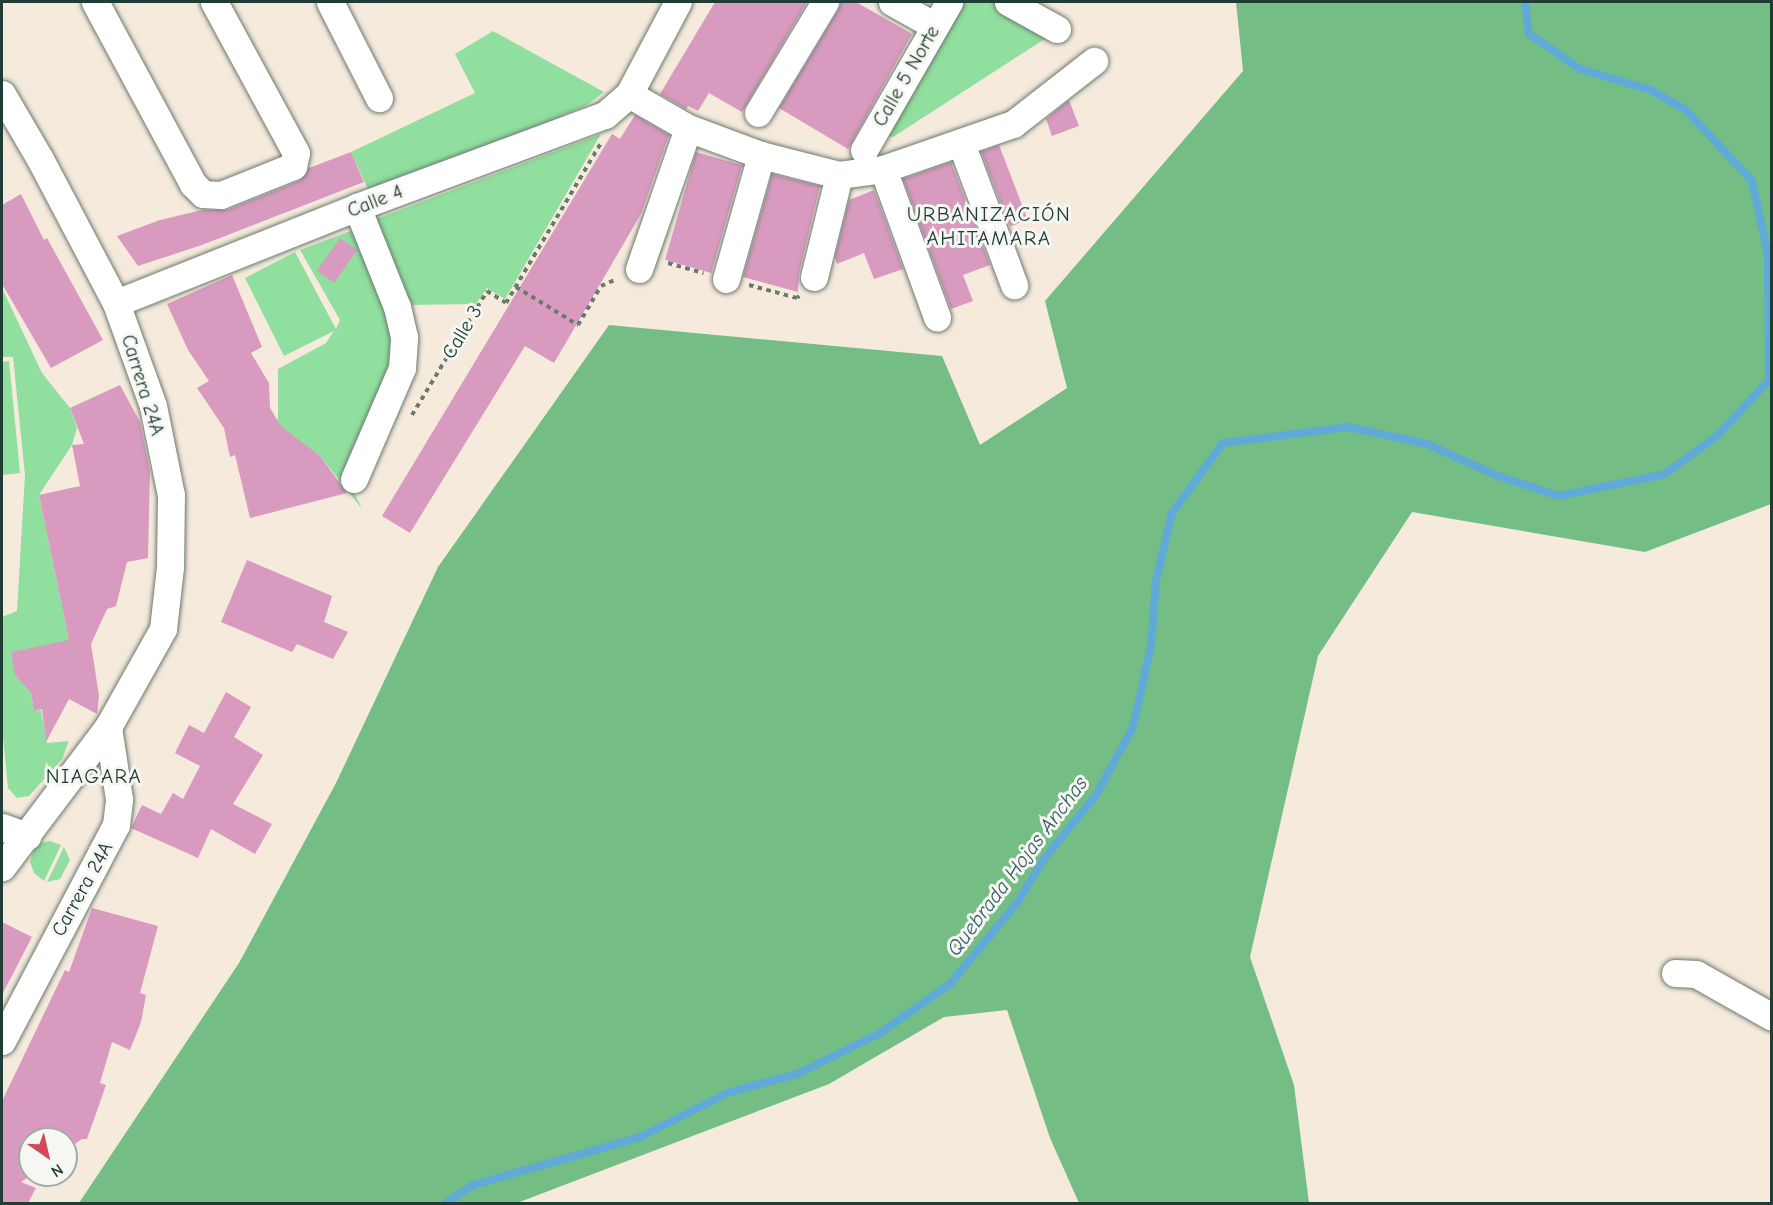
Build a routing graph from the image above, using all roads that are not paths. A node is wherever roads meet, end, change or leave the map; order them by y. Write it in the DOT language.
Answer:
graph roads {
  1 [pos="95,2"];
  2 [pos="214,2"];
  3 [pos="330,2"];
  4 [pos="678,2"];
  5 [pos="825,2"];
  6 [pos="892,2"];
  7 [pos="949,2"];
  8 [pos="1008,2"];
  9 [pos="934,26"];
  10 [pos="1057,29"];
  11 [pos="1094,61"];
  12 [pos="2,94"];
  13 [pos="629,94"];
  14 [pos="379,98"];
  15 [pos="758,113"];
  16 [pos="688,128"];
  17 [pos="961,142"];
  18 [pos="864,150"];
  19 [pos="762,154"];
  20 [pos="883,169"];
  21 [pos="839,175"];
  22 [pos="357,207"];
  23 [pos="639,269"];
  24 [pos="814,277"];
  25 [pos="726,279"];
  26 [pos="1014,285"];
  27 [pos="117,303"];
  28 [pos="937,317"];
  29 [pos="354,479"];
  30 [pos="108,727"];
  31 [pos="2,827"];
  32 [pos="27,836"];
  33 [pos="2,867"];
  34 [pos="1675,973"];
  35 [pos="1772,1017"];
  36 [pos="2,1041"];
  1 -- 2 [label="street"];
  3 -- 14 [label="street"];
  4 -- 13 [label="street"];
  5 -- 15 [label="street"];
  6 -- 9 [label="street"];
  7 -- 9 [label="street, Calle 5 Norte"];
  8 -- 10 [label="street"];
  9 -- 18 [label="street, Calle 5 Norte"];
  11 -- 17 [label="street"];
  12 -- 27 [label="street, Carrera 24A"];
  13 -- 16 [label="street"];
  13 -- 22 [label="street, Calle 4"];
  16 -- 19 [label="street"];
  16 -- 23 [label="street"];
  17 -- 20 [label="street"];
  17 -- 26 [label="street"];
  19 -- 21 [label="street"];
  19 -- 25 [label="street"];
  20 -- 21 [label="street"];
  20 -- 28 [label="street"];
  21 -- 24 [label="street"];
  22 -- 27 [label="street, Calle 4"];
  22 -- 29 [label="street"];
  27 -- 30 [label="street, Carrera 24A"];
  30 -- 32 [label="street, Carrera 24A"];
  30 -- 36 [label="street, Carrera 24A"];
  31 -- 32 [label="street"];
  32 -- 33 [label="street, Carrera 24A"];
  34 -- 35 [label="street"];
}
